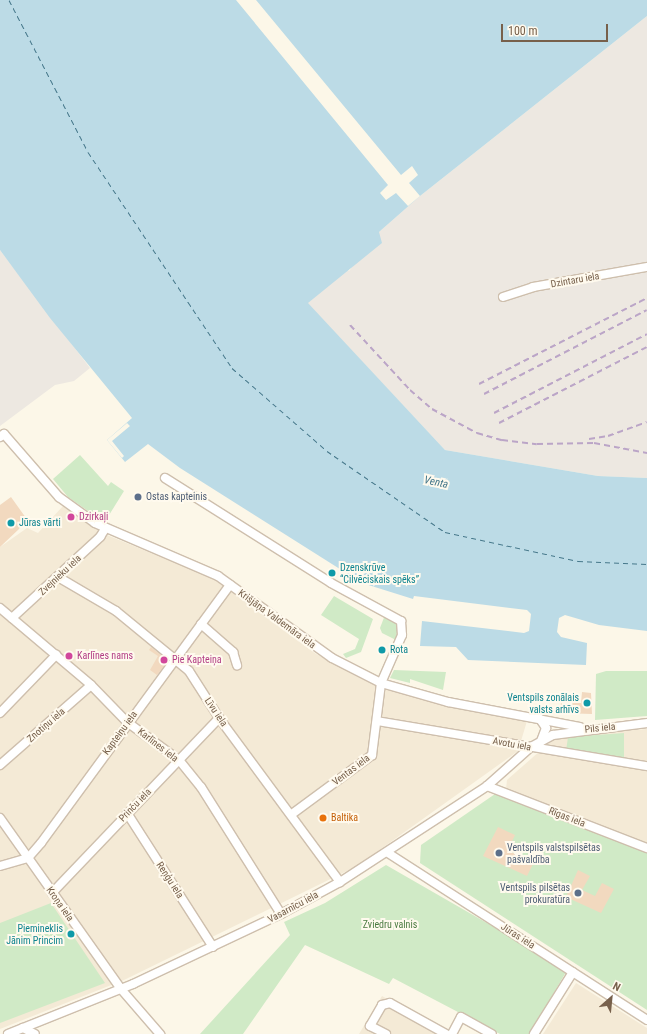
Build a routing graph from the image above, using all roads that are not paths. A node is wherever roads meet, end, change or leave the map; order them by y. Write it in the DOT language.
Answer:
graph roads {
  1 [pos="647,267"];
  2 [pos="503,297"];
  3 [pos="2,435"];
  4 [pos="165,478"];
  5 [pos="104,529"];
  6 [pos="58,577"];
  7 [pos="230,585"];
  8 [pos="0,608"];
  9 [pos="12,618"];
  10 [pos="201,624"];
  11 [pos="56,655"];
  12 [pos="175,658"];
  13 [pos="237,665"];
  14 [pos="381,683"];
  15 [pos="91,685"];
  16 [pos="0,713"];
  17 [pos="218,718"];
  18 [pos="540,719"];
  19 [pos="377,721"];
  20 [pos="127,722"];
  21 [pos="647,723"];
  22 [pos="589,729"];
  23 [pos="553,735"];
  24 [pos="540,741"];
  25 [pos="532,747"];
  26 [pos="179,760"];
  27 [pos="0,765"];
  28 [pos="647,766"];
  29 [pos="487,786"];
  30 [pos="127,813"];
  31 [pos="292,814"];
  32 [pos="0,818"];
  33 [pos="647,848"];
  34 [pos="388,853"];
  35 [pos="28,858"];
  36 [pos="0,866"];
  37 [pos="340,882"];
  38 [pos="52,893"];
  39 [pos="281,914"];
  40 [pos="213,947"];
  41 [pos="573,972"];
  42 [pos="121,989"];
  43 [pos="647,1020"];
  44 [pos="23,1028"];
  45 [pos="8,1034"];
  46 [pos="35,1034"];
  47 [pos="160,1034"];
  48 [pos="386,1034"];
  49 [pos="446,1034"];
  50 [pos="452,1034"];
  51 [pos="492,1034"];
  52 [pos="534,1034"];
  1 -- 2 [label="street, Dzintaru iela"];
  3 -- 5 [label="street, Krišjāņa Valdemāra iela"];
  4 -- 14 [label="street, Ventas iela"];
  5 -- 6 [label="street, Zvejnieku iela"];
  5 -- 7 [label="street, Krišjāņa Valdemāra iela"];
  6 -- 9 [label="street, Zvejnieku iela"];
  6 -- 12 [label="street, Līvu iela"];
  7 -- 10 [label="street, Kapteiņu iela"];
  7 -- 14 [label="street, Krišjāņa Valdemāra iela"];
  8 -- 9 [label="street, Karlīnes iela"];
  9 -- 11 [label="street, Karlīnes iela"];
  10 -- 12 [label="street, Kapteiņu iela"];
  10 -- 13 [label="street"];
  11 -- 15 [label="street, Karlīnes iela"];
  11 -- 16 [label="street"];
  12 -- 17 [label="street, Līvu iela"];
  12 -- 20 [label="street, Kapteiņu iela"];
  14 -- 18 [label="street, Krišjāņa Valdemāra iela"];
  14 -- 19 [label="street, Ventas iela"];
  15 -- 20 [label="street, Karlīnes iela"];
  15 -- 27 [label="street, Znotiņu iela"];
  17 -- 26 [label="street, Prinču iela"];
  17 -- 31 [label="street, Līvu iela"];
  18 -- 22 [label="street, Krišjāņa Valdemāra iela"];
  18 -- 24 [label="street"];
  19 -- 25 [label="street, Avotu iela"];
  19 -- 31 [label="street, Ventas iela"];
  20 -- 26 [label="street, Karlīnes iela"];
  20 -- 35 [label="street, Kapteiņu iela"];
  21 -- 22 [label="street, Pils iela"];
  22 -- 23 [label="street, Pils iela"];
  23 -- 24 [label="street, Vasarnīcu iela"];
  24 -- 25 [label="street, Vasarnīcu iela"];
  25 -- 28 [label="street, Avotu iela"];
  25 -- 29 [label="street, Vasarnīcu iela"];
  26 -- 30 [label="street, Prinču iela"];
  26 -- 39 [label="street, Karlīnes iela"];
  29 -- 33 [label="street, Rīgas iela"];
  29 -- 34 [label="street, Vasarnīcu iela"];
  30 -- 38 [label="street, Prinču iela"];
  30 -- 40 [label="street, Reņģu iela"];
  31 -- 37 [label="street, Līvu iela"];
  32 -- 35 [label="street, Kroņa iela"];
  34 -- 37 [label="street, Vasarnīcu iela"];
  34 -- 41 [label="street, Jūras iela"];
  35 -- 36 [label="street"];
  35 -- 38 [label="street, Kroņa iela"];
  37 -- 39 [label="street, Vasarnīcu iela"];
  38 -- 42 [label="street, Kroņa iela"];
  39 -- 40 [label="street, Vasarnīcu iela"];
  40 -- 42 [label="street, Vasarnīcu iela"];
  41 -- 43 [label="street, Jūras iela"];
  41 -- 52 [label="street"];
  42 -- 44 [label="street, Vasarnīcu iela"];
  42 -- 47 [label="street, Kroņa iela"];
  44 -- 45 [label="street, Vasarnīcu iela"];
  44 -- 46 [label="street"];
  48 -- 49 [label="street"];
  50 -- 51 [label="street"];
}
